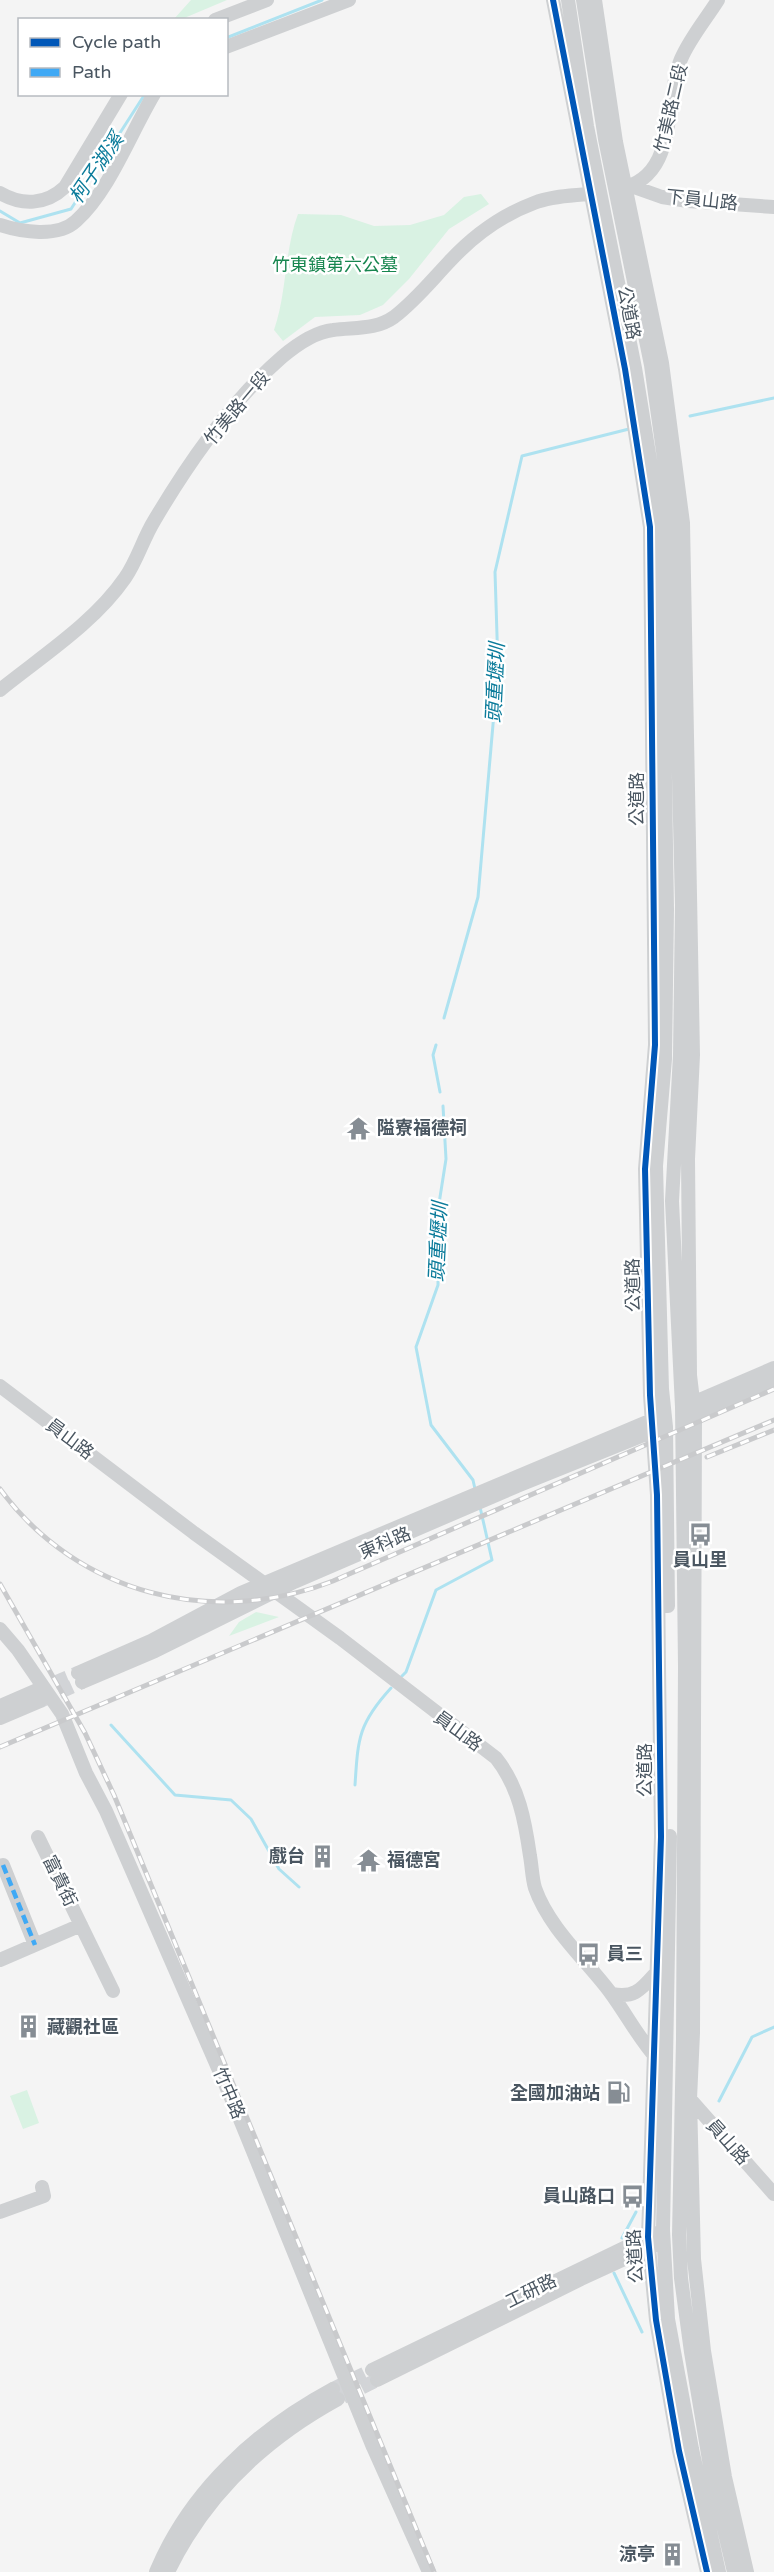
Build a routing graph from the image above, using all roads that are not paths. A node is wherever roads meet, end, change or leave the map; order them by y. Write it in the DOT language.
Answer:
graph roads {
  1 [pos="267,0"];
  2 [pos="349,0"];
  3 [pos="553,0"];
  4 [pos="568,0"];
  5 [pos="583,0"];
  6 [pos="595,0"];
  7 [pos="718,0"];
  8 [pos="219,18"];
  9 [pos="228,46"];
  10 [pos="120,96"];
  11 [pos="153,96"];
  12 [pos="624,188"];
  13 [pos="0,193"];
  14 [pos="595,193"];
  15 [pos="534,203"];
  16 [pos="774,207"];
  17 [pos="0,225"];
  18 [pos="0,690"];
  19 [pos="774,1368"];
  20 [pos="774,1382"];
  21 [pos="0,1386"];
  22 [pos="688,1405"];
  23 [pos="688,1420"];
  24 [pos="659,1422"];
  25 [pos="689,1483"];
  26 [pos="462,1504"];
  27 [pos="263,1583"];
  28 [pos="276,1591"];
  29 [pos="0,1629"];
  30 [pos="0,1706"];
  31 [pos="0,1718"];
  32 [pos="38,1837"];
  33 [pos="665,1838"];
  34 [pos="3,1865"];
  35 [pos="81,1925"];
  36 [pos="36,1945"];
  37 [pos="0,1960"];
  38 [pos="654,1975"];
  39 [pos="113,1991"];
  40 [pos="612,1994"];
  41 [pos="660,2062"];
  42 [pos="680,2087"];
  43 [pos="690,2099"];
  44 [pos="42,2187"];
  45 [pos="774,2194"];
  46 [pos="0,2212"];
  47 [pos="693,2223"];
  48 [pos="679,2229"];
  49 [pos="663,2236"];
  50 [pos="648,2242"];
  51 [pos="700,2370"];
  52 [pos="375,2375"];
  53 [pos="708,2549"];
  54 [pos="156,2572"];
  55 [pos="168,2572"];
  56 [pos="429,2572"];
  57 [pos="707,2572"];
  58 [pos="719,2572"];
  59 [pos="734,2572"];
  60 [pos="747,2572"];
  1 -- 8 [label="street"];
  2 -- 9 [label="street"];
  3 -- 14 [label="street, 公道路"];
  4 -- 14 [label="street, 公道路"];
  5 -- 12 [label="street, 公道路"];
  6 -- 12 [label="street, 公道路"];
  7 -- 12 [label="street, 竹美路二段"];
  10 -- 13 [label="street"];
  11 -- 17 [label="street"];
  12 -- 14 [label="street, 竹美路二段"];
  12 -- 16 [label="street, 下員山路"];
  12 -- 22 [label="street, 公道路"];
  14 -- 15 [label="street, 竹美路二段"];
  14 -- 24 [label="street, 公道路"];
  15 -- 18 [label="street, 竹美路一段"];
  19 -- 22 [label="street"];
  20 -- 23 [label="street, 東科路"];
  21 -- 27 [label="street, 員山路"];
  22 -- 23 [label="street, 公道路"];
  22 -- 24 [label="street"];
  23 -- 24 [label="street, 東科路"];
  23 -- 25 [label="street, 公道路"];
  24 -- 26 [label="street, 東科路"];
  24 -- 33 [label="street, 公道路"];
  25 -- 42 [label="street, 公道路"];
  25 -- 43 [label="street, 公道路"];
  26 -- 27 [label="street, 東科路"];
  26 -- 28 [label="street, 東科路"];
  27 -- 28 [label="street, 員山路"];
  27 -- 28 [label="street, 東科路"];
  28 -- 40 [label="street, 員山路"];
  29 -- 56 [label="street, 竹中路"];
  30 -- 31 [label="street"];
  32 -- 35 [label="street, 富貴街"];
  33 -- 38 [label="street, 公道路"];
  33 -- 41 [label="street, 公道路"];
  34 -- 36 [label="street"];
  35 -- 36 [label="street, 富貴街"];
  35 -- 39 [label="street, 富貴街"];
  36 -- 37 [label="street, 富貴街"];
  38 -- 40 [label="street"];
  38 -- 41 [label="street, 公道路"];
  40 -- 41 [label="street, 員山路"];
  41 -- 42 [label="street, 員山路"];
  41 -- 49 [label="street, 公道路"];
  41 -- 50 [label="street, 公道路"];
  42 -- 43 [label="street, 員山路"];
  42 -- 48 [label="street, 公道路"];
  43 -- 45 [label="street, 員山路"];
  43 -- 47 [label="street, 公道路"];
  44 -- 46 [label="street"];
  47 -- 48 [label="street, 工研路"];
  47 -- 51 [label="street, 公道路"];
  48 -- 49 [label="street, 工研路"];
  48 -- 51 [label="street, 公道路"];
  49 -- 50 [label="street, 工研路"];
  49 -- 53 [label="street, 公道路"];
  50 -- 52 [label="street, 工研路"];
  50 -- 53 [label="street, 公道路"];
  51 -- 59 [label="street, 公道路"];
  51 -- 60 [label="street, 公道路"];
  53 -- 57 [label="street, 公道路"];
  53 -- 58 [label="street, 公道路"];
  54 -- 55 [label="street"];
}
